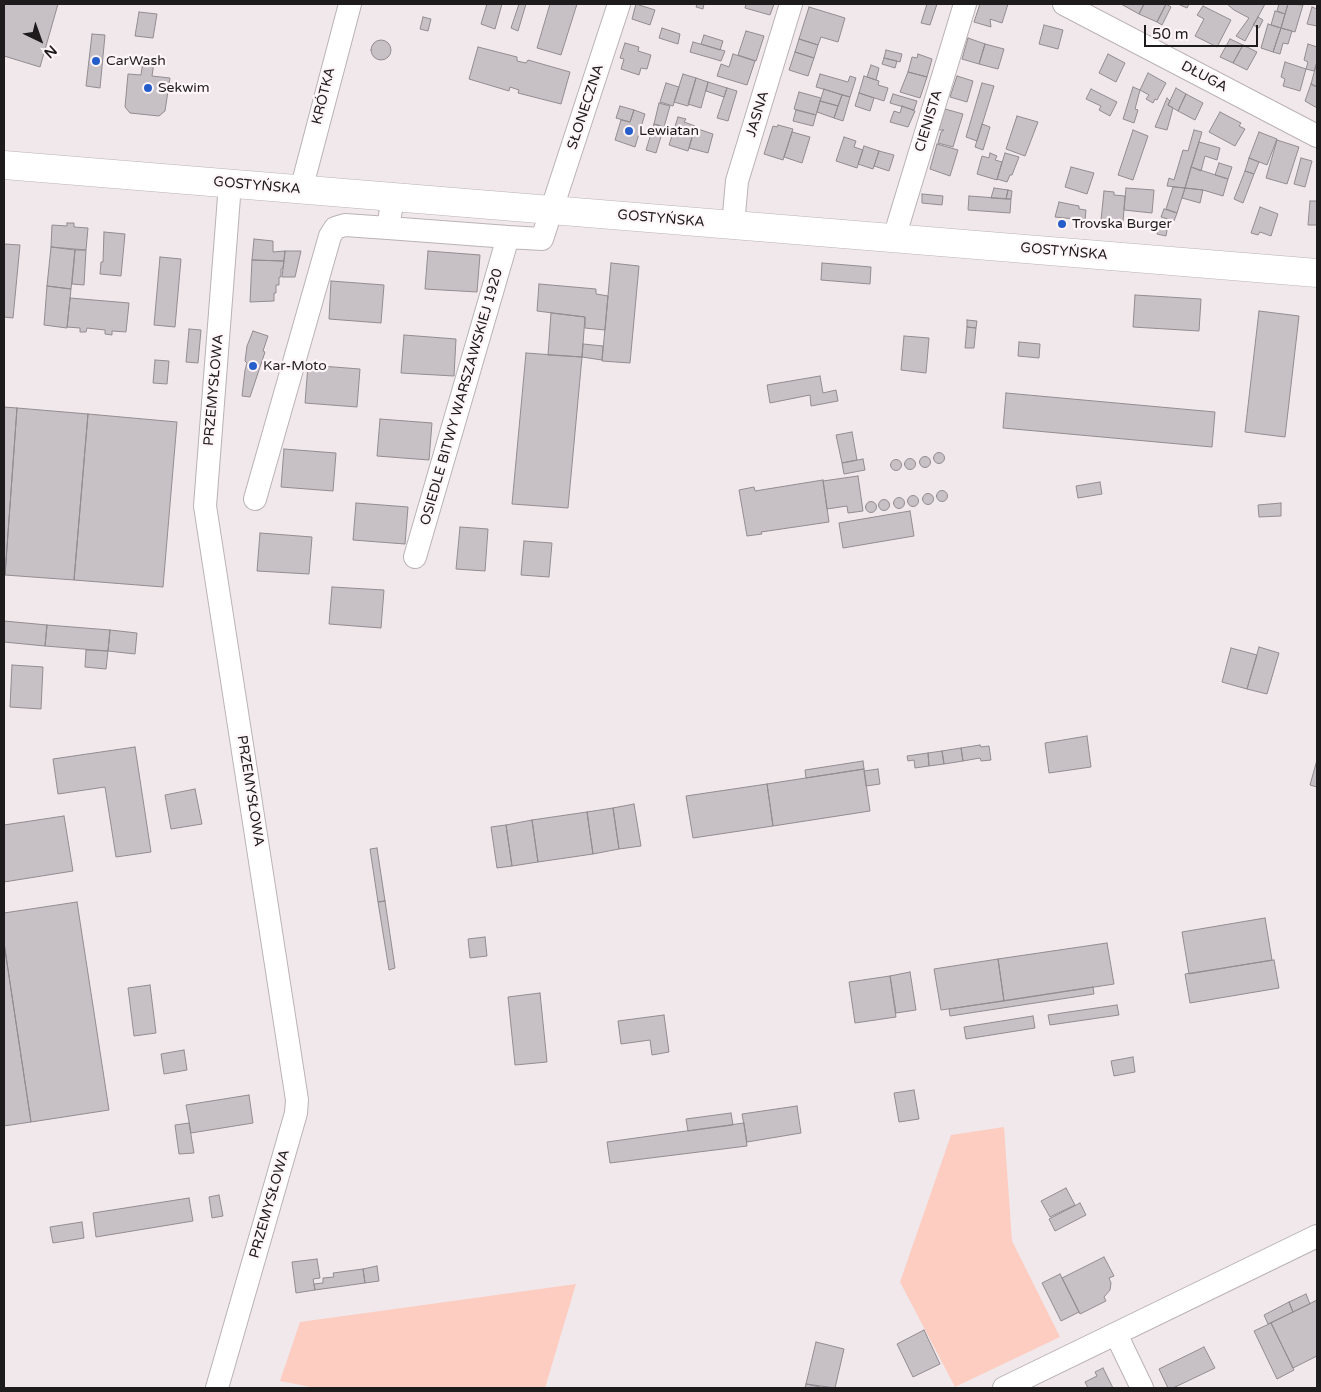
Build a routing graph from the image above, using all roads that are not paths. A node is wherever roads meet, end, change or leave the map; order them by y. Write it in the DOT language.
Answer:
graph roads {
  1 [pos="350,4"];
  2 [pos="619,4"];
  3 [pos="791,4"];
  4 [pos="965,4"];
  5 [pos="1064,4"];
  6 [pos="1317,136"];
  7 [pos="4,165"];
  8 [pos="230,184"];
  9 [pos="301,190"];
  10 [pos="393,197"];
  11 [pos="552,210"];
  12 [pos="733,225"];
  13 [pos="388,228"];
  14 [pos="508,237"];
  15 [pos="894,238"];
  16 [pos="1317,273"];
  17 [pos="255,499"];
  18 [pos="415,557"];
  19 [pos="1317,1236"];
  20 [pos="1116,1334"];
  21 [pos="217,1388"];
  22 [pos="1004,1388"];
  23 [pos="1142,1388"];
  1 -- 9 [label="street, KRÓTKA"];
  2 -- 11 [label="street, SŁONECZNA"];
  3 -- 12 [label="street, JASNA"];
  4 -- 15 [label="street, CIENISTA"];
  5 -- 6 [label="street, DŁUGA"];
  7 -- 8 [label="main road, GOSTYŃSKA"];
  8 -- 9 [label="main road, GOSTYŃSKA"];
  8 -- 21 [label="street, PRZEMYSŁOWA"];
  9 -- 10 [label="main road, GOSTYŃSKA"];
  10 -- 11 [label="main road, GOSTYŃSKA"];
  10 -- 13 [label="street"];
  11 -- 12 [label="main road, GOSTYŃSKA"];
  11 -- 14 [label="street"];
  12 -- 15 [label="main road, GOSTYŃSKA"];
  13 -- 14 [label="street"];
  13 -- 17 [label="street"];
  14 -- 18 [label="street, OSIEDLE BITWY WARSZAWSKIEJ 1920"];
  15 -- 16 [label="main road, GOSTYŃSKA"];
  19 -- 20 [label="street"];
  20 -- 22 [label="street"];
  20 -- 23 [label="street"];
}
